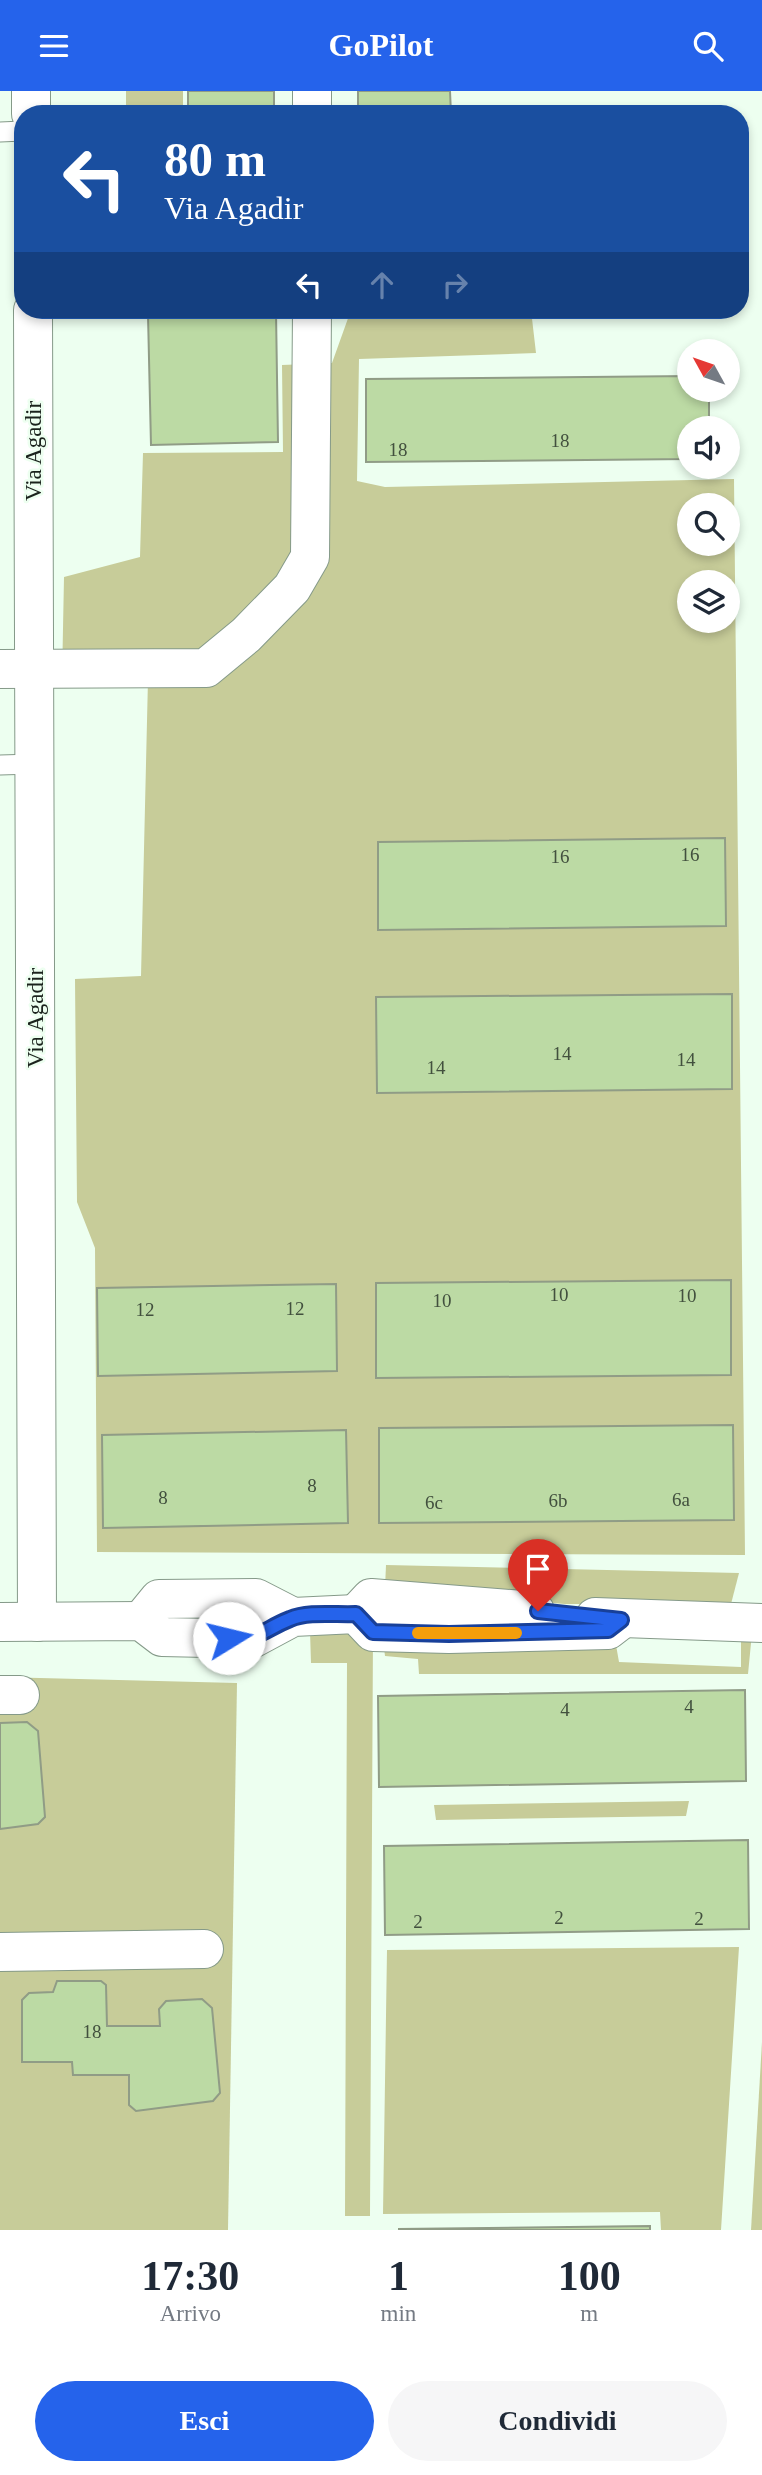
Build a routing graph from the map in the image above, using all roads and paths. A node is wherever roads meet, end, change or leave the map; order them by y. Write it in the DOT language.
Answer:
graph roads {
  1 [pos="33,319"];
  2 [pos="312,319"];
  3 [pos="17,669"];
  4 [pos="17,764"];
  5 [pos="18,1622"];
  6 [pos="762,1623"];
  7 [pos="204,1949"];
  8 [pos="0,1952"];
  1 -- 3 [label="street, Via Agadir"];
  2 -- 3 [label="street"];
  3 -- 4 [label="street, Via Agadir"];
  4 -- 5 [label="street, Via Agadir"];
  5 -- 6 [label="street, Via Agadir"];
  7 -- 8 [label="street"];
}
